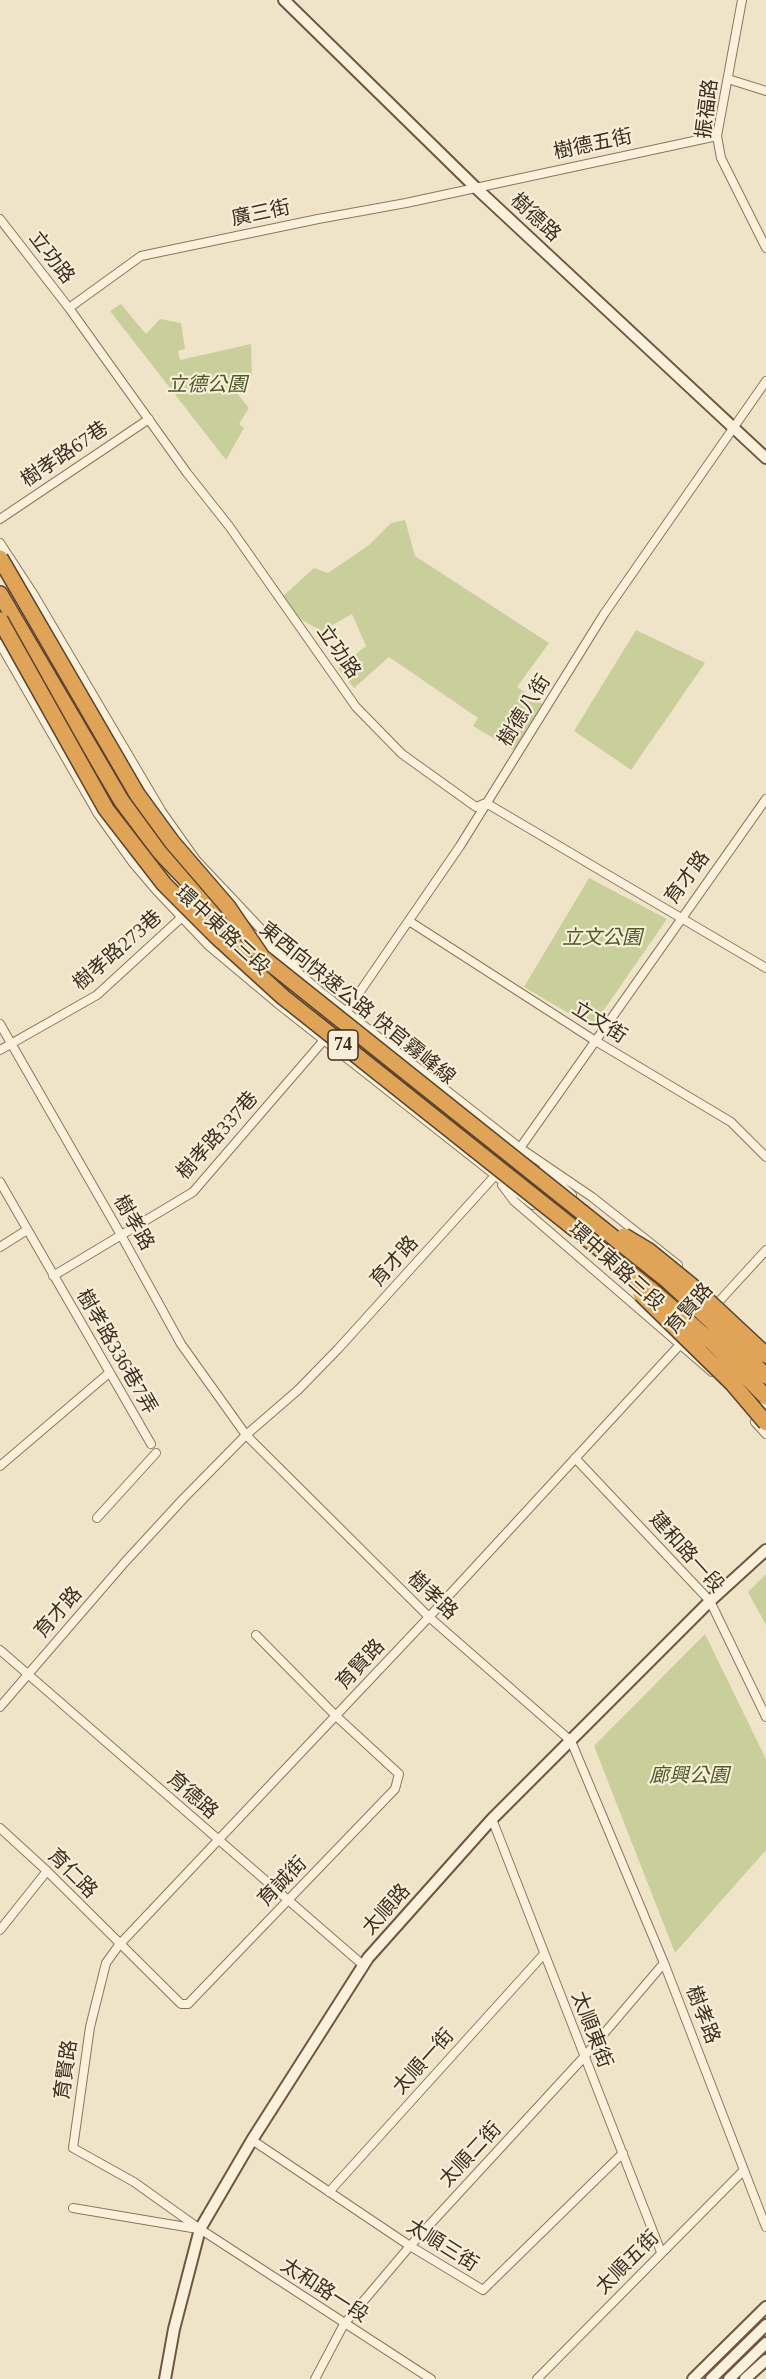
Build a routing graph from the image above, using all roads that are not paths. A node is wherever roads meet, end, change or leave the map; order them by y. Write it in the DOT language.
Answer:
graph roads {
  1 [pos="284,0"];
  2 [pos="742,0"];
  3 [pos="728,79"];
  4 [pos="766,91"];
  5 [pos="717,136"];
  6 [pos="475,187"];
  7 [pos="0,219"];
  8 [pos="766,248"];
  9 [pos="69,308"];
  10 [pos="766,381"];
  11 [pos="149,419"];
  12 [pos="732,427"];
  13 [pos="766,458"];
  14 [pos="0,519"];
  15 [pos="0,543"];
  16 [pos="0,558"];
  17 [pos="0,572"];
  18 [pos="0,594"];
  19 [pos="0,621"];
  20 [pos="0,644"];
  21 [pos="766,799"];
  22 [pos="486,803"];
  23 [pos="182,917"];
  24 [pos="681,917"];
  25 [pos="409,921"];
  26 [pos="262,957"];
  27 [pos="766,968"];
  28 [pos="322,993"];
  29 [pos="346,1012"];
  30 [pos="0,1024"];
  31 [pos="324,1040"];
  32 [pos="594,1040"];
  33 [pos="11,1044"];
  34 [pos="0,1050"];
  35 [pos="520,1148"];
  36 [pos="766,1157"];
  37 [pos="495,1176"];
  38 [pos="0,1182"];
  39 [pos="584,1213"];
  40 [pos="570,1228"];
  41 [pos="27,1230"];
  42 [pos="121,1234"];
  43 [pos="0,1247"];
  44 [pos="766,1250"];
  45 [pos="53,1276"];
  46 [pos="719,1301"];
  47 [pos="711,1311"];
  48 [pos="692,1332"];
  49 [pos="679,1346"];
  50 [pos="766,1348"];
  51 [pos="766,1355"];
  52 [pos="766,1364"];
  53 [pos="109,1373"];
  54 [pos="766,1376"];
  55 [pos="766,1397"];
  56 [pos="766,1409"];
  57 [pos="766,1423"];
  58 [pos="766,1434"];
  59 [pos="246,1435"];
  60 [pos="151,1444"];
  61 [pos="156,1453"];
  62 [pos="575,1458"];
  63 [pos="0,1466"];
  64 [pos="97,1518"];
  65 [pos="766,1550"];
  66 [pos="710,1601"];
  67 [pos="429,1617"];
  68 [pos="256,1635"];
  69 [pos="0,1650"];
  70 [pos="28,1674"];
  71 [pos="0,1707"];
  72 [pos="336,1716"];
  73 [pos="766,1717"];
  74 [pos="571,1741"];
  75 [pos="492,1820"];
  76 [pos="0,1828"];
  77 [pos="218,1841"];
  78 [pos="47,1871"];
  79 [pos="288,1901"];
  80 [pos="0,1930"];
  81 [pos="119,1945"];
  82 [pos="544,1954"];
  83 [pos="664,1963"];
  84 [pos="363,1965"];
  85 [pos="584,2057"];
  86 [pos="252,2140"];
  87 [pos="73,2148"];
  88 [pos="623,2153"];
  89 [pos="743,2171"];
  90 [pos="328,2193"];
  91 [pos="73,2208"];
  92 [pos="766,2227"];
  93 [pos="200,2229"];
  94 [pos="410,2246"];
  95 [pos="661,2252"];
  96 [pos="766,2307"];
  97 [pos="344,2324"];
  98 [pos="766,2325"];
  99 [pos="766,2343"];
  100 [pos="766,2360"];
  101 [pos="165,2379"];
  102 [pos="315,2379"];
  103 [pos="431,2379"];
  104 [pos="537,2379"];
  105 [pos="693,2379"];
  106 [pos="711,2379"];
  107 [pos="729,2379"];
  108 [pos="746,2379"];
  1 -- 6 [label="street, 樹德路"];
  2 -- 3 [label="street, 振福路"];
  3 -- 4 [label="street"];
  3 -- 5 [label="street, 振福路"];
  5 -- 6 [label="street, 樹德五街"];
  5 -- 8 [label="street, 振福路"];
  6 -- 9 [label="street, 廣三街"];
  6 -- 12 [label="street, 樹德路"];
  7 -- 9 [label="street, 立功路"];
  9 -- 11 [label="street, 立功路"];
  10 -- 12 [label="street, 樹德八街"];
  11 -- 14 [label="street, 樹孝路67巷"];
  11 -- 22 [label="street, 立功路"];
  12 -- 13 [label="street, 樹德路"];
  12 -- 22 [label="street, 樹德八街"];
  15 -- 28 [label="street, 環中東路三段"];
  16 -- 26 [label="highway, 74, bridge"];
  17 -- 28 [label="street, 環中東路三段"];
  18 -- 26 [label="highway, 東西向快速公路 快官霧峰線 / 74, bridge"];
  19 -- 40 [label="highway, 東西向快速公路 快官霧峰線 / 74, bridge"];
  20 -- 23 [label="street, 環中東路三段"];
  21 -- 24 [label="street, 育才路"];
  22 -- 24 [label="street, 立功路"];
  22 -- 25 [label="street, 樹德八街"];
  23 -- 31 [label="street, 環中東路三段"];
  23 -- 33 [label="street, 樹孝路273巷"];
  24 -- 27 [label="street, 立功路"];
  24 -- 32 [label="street, 育才路"];
  25 -- 29 [label="street, 樹德八街"];
  25 -- 32 [label="street, 立文街"];
  26 -- 39 [label="highway, 東西向快速公路 快官霧峰線 / 74, bridge"];
  28 -- 29 [label="street, 環中東路三段"];
  29 -- 35 [label="street, 環中東路三段"];
  30 -- 33 [label="street, 樹孝路"];
  31 -- 37 [label="street, 環中東路三段"];
  31 -- 42 [label="street, 樹孝路337巷"];
  32 -- 35 [label="street, 育才路"];
  32 -- 36 [label="street, 立文街"];
  33 -- 34 [label="street, 樹孝路273巷"];
  33 -- 42 [label="street, 樹孝路"];
  35 -- 37 [label="street, 育才路"];
  35 -- 46 [label="street, 環中東路三段"];
  35 -- 47 [label="street, 環中東路三段"];
  37 -- 48 [label="street, 環中東路三段"];
  37 -- 49 [label="street, 環中東路三段"];
  37 -- 59 [label="street, 育才路"];
  38 -- 41 [label="street, 樹孝路336巷7弄"];
  39 -- 51 [label="highway, bridge"];
  39 -- 54 [label="highway, 東西向快速公路 快官霧峰線 / 74, bridge"];
  40 -- 55 [label="highway, 東西向快速公路 快官霧峰線 / 74, bridge"];
  40 -- 57 [label="highway, bridge"];
  41 -- 43 [label="street"];
  41 -- 45 [label="street, 樹孝路336巷7弄"];
  42 -- 45 [label="street, 樹孝路337巷"];
  42 -- 59 [label="street, 樹孝路"];
  44 -- 46 [label="street, 育賢路"];
  45 -- 53 [label="street, 樹孝路336巷7弄"];
  46 -- 47 [label="street, 育賢路"];
  46 -- 50 [label="street, 環中東路三段"];
  47 -- 48 [label="street, 育賢路"];
  47 -- 52 [label="street, 環中東路三段"];
  48 -- 49 [label="street, 育賢路"];
  48 -- 56 [label="street, 環中東路三段"];
  49 -- 58 [label="street, 環中東路三段"];
  49 -- 62 [label="street, 育賢路"];
  53 -- 60 [label="street, 樹孝路336巷7弄"];
  53 -- 63 [label="street"];
  59 -- 67 [label="street, 樹孝路"];
  59 -- 70 [label="street, 育才路"];
  61 -- 64 [label="street"];
  62 -- 66 [label="street, 建和路一段"];
  62 -- 67 [label="street, 育賢路"];
  65 -- 66 [label="street, 太順路"];
  66 -- 73 [label="street, 建和路一段"];
  66 -- 74 [label="street, 太順路"];
  67 -- 72 [label="street, 育賢路"];
  67 -- 74 [label="street, 樹孝路"];
  68 -- 72 [label="street"];
  69 -- 70 [label="street, 育德路"];
  70 -- 71 [label="street, 育才路"];
  70 -- 77 [label="street, 育德路"];
  72 -- 77 [label="street, 育賢路"];
  72 -- 79 [label="street, 育誠街"];
  74 -- 75 [label="street, 太順路"];
  74 -- 83 [label="street, 樹孝路"];
  75 -- 82 [label="street, 太順東街"];
  75 -- 84 [label="street, 太順路"];
  76 -- 78 [label="street, 育仁路"];
  77 -- 79 [label="street, 育德路"];
  77 -- 81 [label="street, 育賢路"];
  78 -- 80 [label="street"];
  78 -- 81 [label="street, 育仁路"];
  79 -- 81 [label="street, 育誠街"];
  79 -- 84 [label="street, 育德路"];
  81 -- 87 [label="street, 育賢路"];
  82 -- 85 [label="street, 太順東街"];
  82 -- 90 [label="street, 太順一街"];
  83 -- 85 [label="street, 太順二街"];
  83 -- 89 [label="street, 樹孝路"];
  84 -- 86 [label="street, 太順路"];
  85 -- 88 [label="street, 太順東街"];
  85 -- 94 [label="street, 太順二街"];
  86 -- 90 [label="street, 太順三街"];
  86 -- 93 [label="street, 太順路"];
  87 -- 93 [label="street, 太和路一段"];
  88 -- 94 [label="street, 太順三街"];
  88 -- 95 [label="street, 太順東街"];
  89 -- 92 [label="street, 樹孝路"];
  89 -- 95 [label="street, 太順五街"];
  90 -- 94 [label="street, 太順三街"];
  91 -- 93 [label="street, 太和路一段"];
  93 -- 97 [label="street, 太和路一段"];
  93 -- 101 [label="street, 太順路"];
  94 -- 97 [label="street, 太順二街"];
  95 -- 104 [label="street, 太順五街"];
  96 -- 105 [label="street"];
  97 -- 102 [label="street, 太順二街"];
  97 -- 103 [label="street, 太和路一段"];
  98 -- 106 [label="street"];
  99 -- 107 [label="street"];
  100 -- 108 [label="street"];
}
